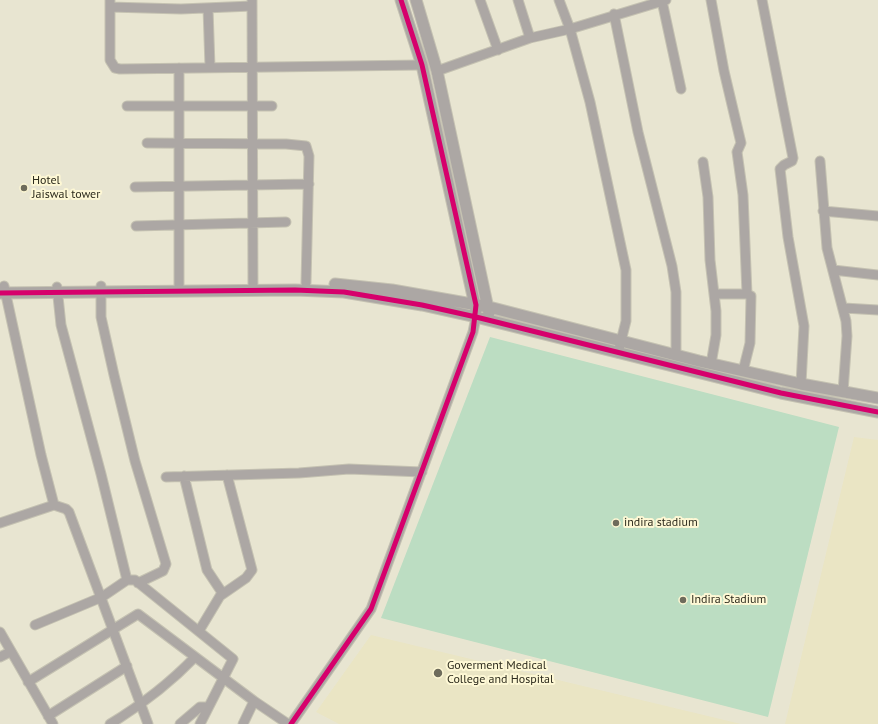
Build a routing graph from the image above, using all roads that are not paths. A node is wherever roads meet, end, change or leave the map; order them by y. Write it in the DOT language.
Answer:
graph roads {
  1 [pos="401,0"];
  2 [pos="416,0"];
  3 [pos="480,0"];
  4 [pos="518,0"];
  5 [pos="559,0"];
  6 [pos="664,0"];
  7 [pos="711,0"];
  8 [pos="762,0"];
  9 [pos="110,3"];
  10 [pos="252,3"];
  11 [pos="208,8"];
  12 [pos="614,14"];
  13 [pos="570,28"];
  14 [pos="530,38"];
  15 [pos="498,50"];
  16 [pos="422,65"];
  17 [pos="252,66"];
  18 [pos="210,67"];
  19 [pos="179,68"];
  20 [pos="437,71"];
  21 [pos="681,89"];
  22 [pos="127,106"];
  23 [pos="272,106"];
  24 [pos="179,107"];
  25 [pos="252,107"];
  26 [pos="147,143"];
  27 [pos="179,143"];
  28 [pos="252,143"];
  29 [pos="820,161"];
  30 [pos="703,162"];
  31 [pos="309,184"];
  32 [pos="252,186"];
  33 [pos="135,187"];
  34 [pos="179,187"];
  35 [pos="823,211"];
  36 [pos="878,216"];
  37 [pos="286,222"];
  38 [pos="252,224"];
  39 [pos="136,226"];
  40 [pos="179,226"];
  41 [pos="833,270"];
  42 [pos="878,275"];
  43 [pos="306,283"];
  44 [pos="179,285"];
  45 [pos="253,287"];
  46 [pos="101,289"];
  47 [pos="3,290"];
  48 [pos="57,290"];
  49 [pos="714,294"];
  50 [pos="747,294"];
  51 [pos="476,305"];
  52 [pos="489,307"];
  53 [pos="844,308"];
  54 [pos="878,310"];
  55 [pos="476,317"];
  56 [pos="490,320"];
  57 [pos="622,341"];
  58 [pos="618,353"];
  59 [pos="676,355"];
  60 [pos="711,364"];
  61 [pos="743,371"];
  62 [pos="801,384"];
  63 [pos="843,392"];
  64 [pos="878,398"];
  65 [pos="878,412"];
  66 [pos="422,472"];
  67 [pos="227,475"];
  68 [pos="184,476"];
  69 [pos="166,477"];
  70 [pos="54,505"];
  71 [pos="0,523"];
  72 [pos="127,580"];
  73 [pos="138,583"];
  74 [pos="223,594"];
  75 [pos="102,597"];
  76 [pos="35,625"];
  77 [pos="114,630"];
  78 [pos="199,631"];
  79 [pos="0,632"];
  80 [pos="10,652"];
  81 [pos="0,657"];
  82 [pos="195,657"];
  83 [pos="127,666"];
  84 [pos="223,678"];
  85 [pos="28,682"];
  86 [pos="254,701"];
  87 [pos="141,705"];
  88 [pos="208,707"];
  89 [pos="51,720"];
  90 [pos="110,724"];
  91 [pos="148,724"];
  92 [pos="180,724"];
  93 [pos="200,724"];
  94 [pos="243,724"];
  95 [pos="288,724"];
  96 [pos="291,724"];
  1 -- 16 [label="street"];
  2 -- 20 [label="street"];
  3 -- 15 [label="street"];
  4 -- 14 [label="street"];
  5 -- 13 [label="street"];
  6 -- 12 [label="street"];
  6 -- 21 [label="street"];
  7 -- 50 [label="street"];
  8 -- 62 [label="street"];
  9 -- 11 [label="street"];
  9 -- 19 [label="street"];
  10 -- 11 [label="street"];
  10 -- 17 [label="street"];
  11 -- 18 [label="street"];
  12 -- 13 [label="street"];
  12 -- 59 [label="street"];
  13 -- 14 [label="street"];
  13 -- 57 [label="street"];
  14 -- 15 [label="street"];
  15 -- 20 [label="street"];
  16 -- 17 [label="street"];
  16 -- 51 [label="street"];
  17 -- 18 [label="street"];
  17 -- 25 [label="street"];
  18 -- 19 [label="street"];
  19 -- 24 [label="street"];
  20 -- 52 [label="street"];
  22 -- 24 [label="street"];
  23 -- 25 [label="street"];
  24 -- 25 [label="street"];
  24 -- 27 [label="street"];
  25 -- 28 [label="street"];
  26 -- 27 [label="street"];
  27 -- 28 [label="street"];
  27 -- 34 [label="street"];
  28 -- 31 [label="street"];
  28 -- 32 [label="street"];
  29 -- 35 [label="street"];
  30 -- 49 [label="street"];
  31 -- 32 [label="street"];
  31 -- 43 [label="street"];
  32 -- 34 [label="street"];
  32 -- 38 [label="street"];
  33 -- 34 [label="street"];
  34 -- 40 [label="street"];
  35 -- 36 [label="street"];
  35 -- 41 [label="street"];
  37 -- 38 [label="street"];
  38 -- 40 [label="street"];
  38 -- 45 [label="street"];
  39 -- 40 [label="street"];
  40 -- 44 [label="street"];
  41 -- 42 [label="street"];
  41 -- 53 [label="street"];
  43 -- 45 [label="street"];
  43 -- 51 [label="street"];
  44 -- 45 [label="street"];
  44 -- 46 [label="street"];
  45 -- 46 [label="street"];
  45 -- 55 [label="street"];
  46 -- 48 [label="street"];
  46 -- 73 [label="street"];
  47 -- 48 [label="street"];
  47 -- 70 [label="street"];
  48 -- 72 [label="street"];
  49 -- 50 [label="street"];
  49 -- 60 [label="street"];
  50 -- 61 [label="street"];
  51 -- 52 [label="street"];
  51 -- 55 [label="street"];
  52 -- 56 [label="street"];
  52 -- 57 [label="street"];
  53 -- 54 [label="street"];
  53 -- 63 [label="street"];
  55 -- 56 [label="street"];
  55 -- 66 [label="street"];
  56 -- 58 [label="street"];
  57 -- 58 [label="street"];
  57 -- 59 [label="street"];
  58 -- 65 [label="street"];
  59 -- 60 [label="street"];
  60 -- 61 [label="street"];
  61 -- 62 [label="street"];
  62 -- 63 [label="street"];
  63 -- 64 [label="street"];
  66 -- 67 [label="street"];
  66 -- 96 [label="street"];
  67 -- 68 [label="street"];
  67 -- 74 [label="street"];
  68 -- 69 [label="street"];
  68 -- 74 [label="street"];
  70 -- 71 [label="street"];
  70 -- 75 [label="street"];
  72 -- 73 [label="street"];
  72 -- 75 [label="street"];
  73 -- 78 [label="street"];
  74 -- 78 [label="street"];
  75 -- 76 [label="street"];
  75 -- 77 [label="street"];
  77 -- 82 [label="street"];
  77 -- 83 [label="street"];
  77 -- 85 [label="street"];
  78 -- 84 [label="street"];
  79 -- 80 [label="street"];
  80 -- 81 [label="street"];
  80 -- 85 [label="street"];
  82 -- 84 [label="street"];
  82 -- 87 [label="street"];
  83 -- 87 [label="street"];
  83 -- 89 [label="street"];
  84 -- 86 [label="street"];
  84 -- 88 [label="street"];
  85 -- 89 [label="street"];
  86 -- 94 [label="street"];
  86 -- 95 [label="street"];
  87 -- 90 [label="street"];
  87 -- 91 [label="street"];
  88 -- 92 [label="street"];
  88 -- 93 [label="street"];
}
